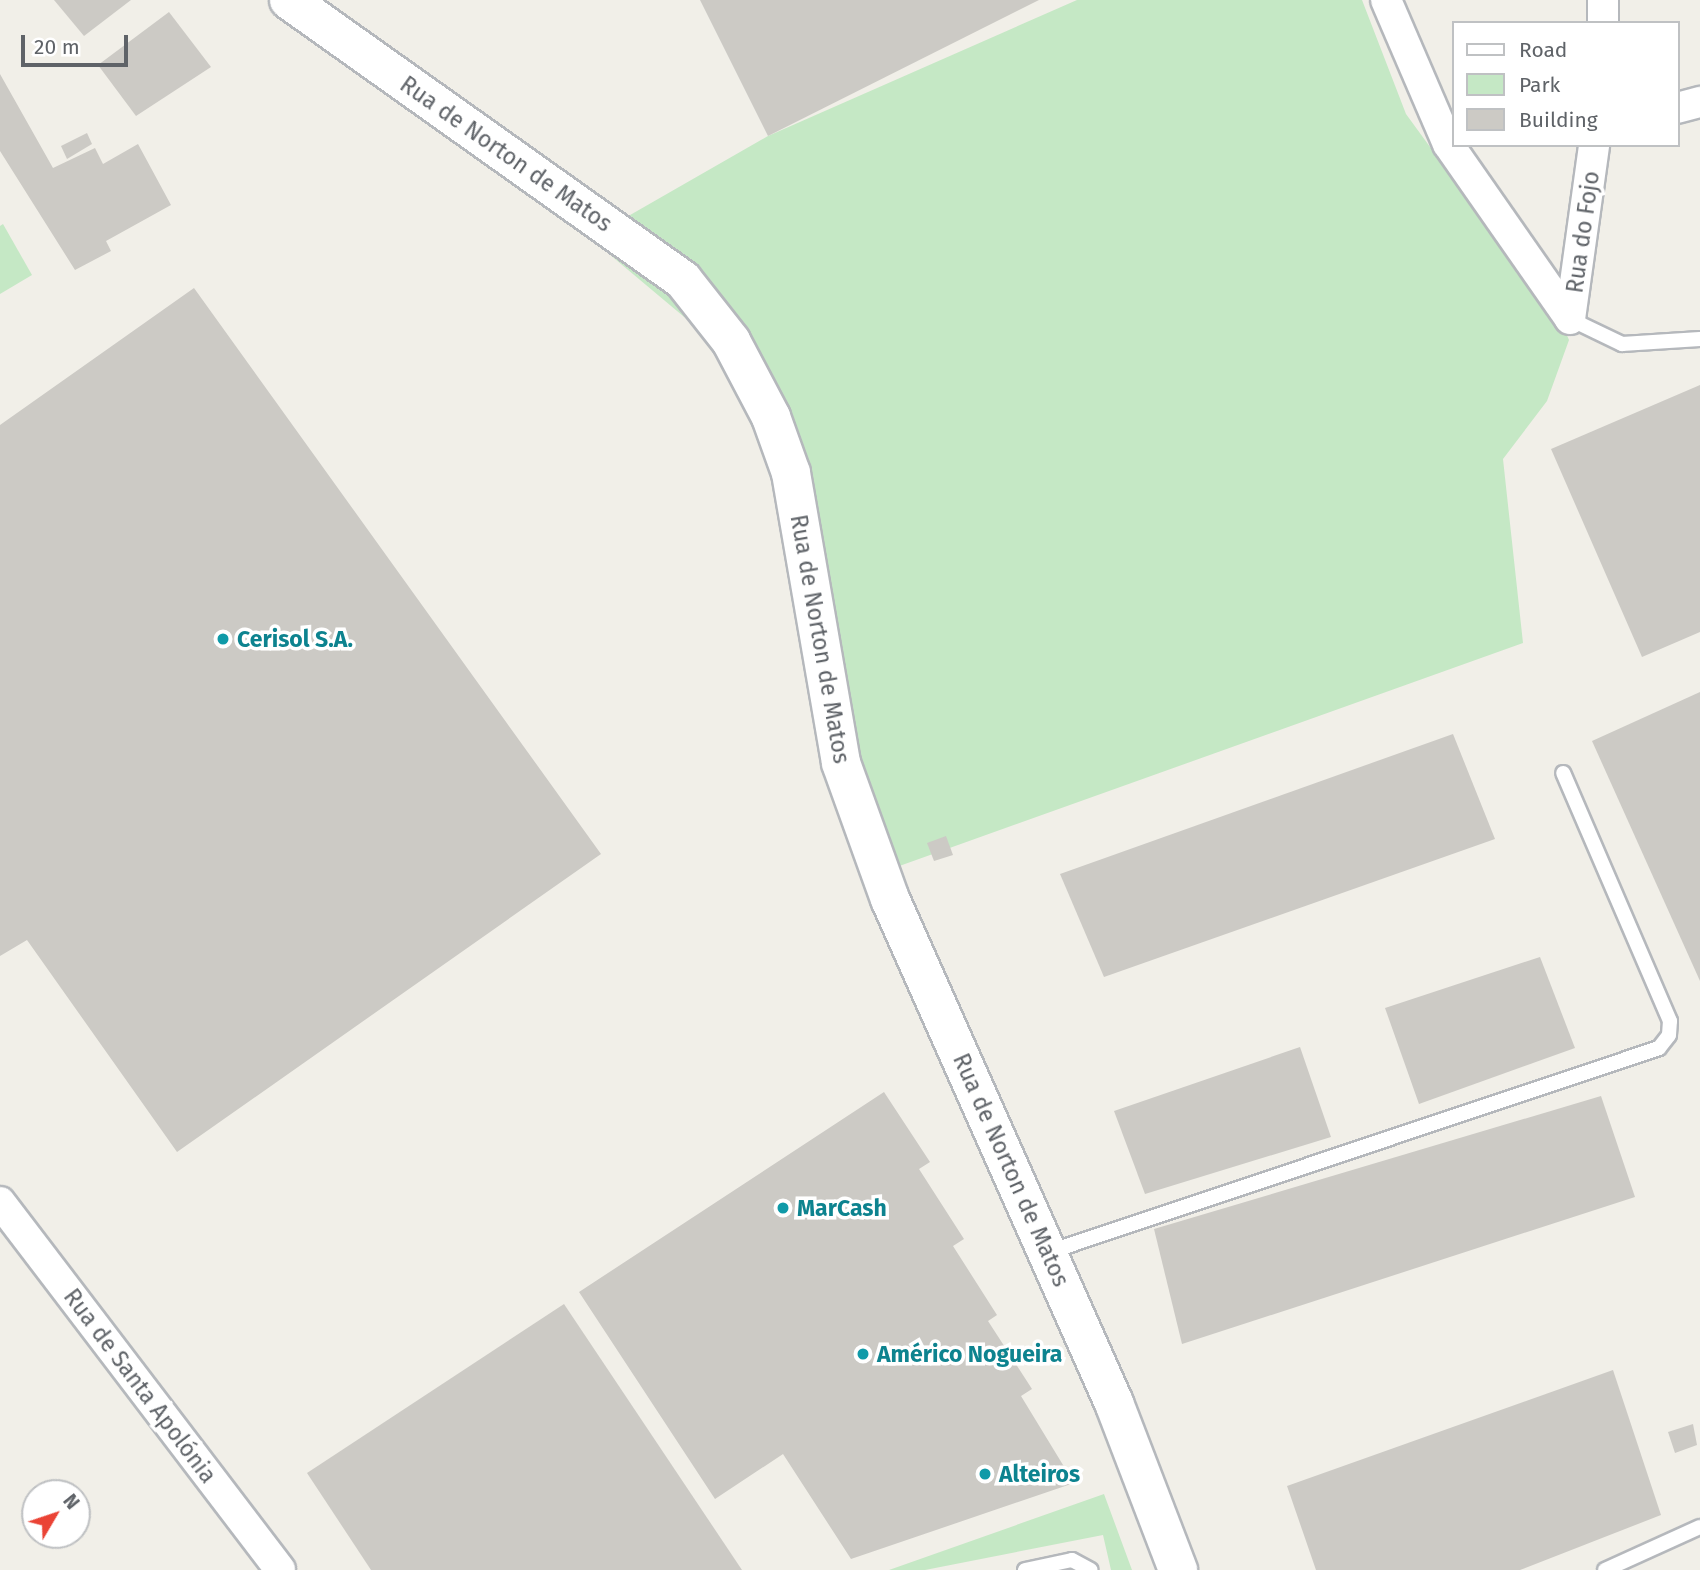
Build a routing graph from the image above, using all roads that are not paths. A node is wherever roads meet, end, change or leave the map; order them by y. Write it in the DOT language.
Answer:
graph roads {
  1 [pos="289,0"];
  2 [pos="1386,0"];
  3 [pos="1602,0"];
  4 [pos="1603,21"];
  5 [pos="1700,103"];
  6 [pos="1679,108"];
  7 [pos="1594,147"];
  8 [pos="1570,319"];
  9 [pos="1700,339"];
  10 [pos="1563,773"];
  11 [pos="0,1202"];
  12 [pos="1048,1252"];
  13 [pos="1700,1527"];
  14 [pos="280,1570"];
  15 [pos="1025,1570"];
  16 [pos="1091,1570"];
  17 [pos="1178,1570"];
  18 [pos="1605,1570"];
  1 -- 12 [label="street, Rua de Norton de Matos"];
  2 -- 8 [label="street"];
  3 -- 4 [label="street"];
  5 -- 6 [label="street"];
  7 -- 8 [label="street, Rua do Fojo"];
  8 -- 9 [label="lane"];
  10 -- 12 [label="lane"];
  11 -- 14 [label="street, Rua de Santa Apolónia"];
  12 -- 17 [label="street, Rua de Norton de Matos"];
  13 -- 18 [label="lane"];
  15 -- 16 [label="lane"];
}
